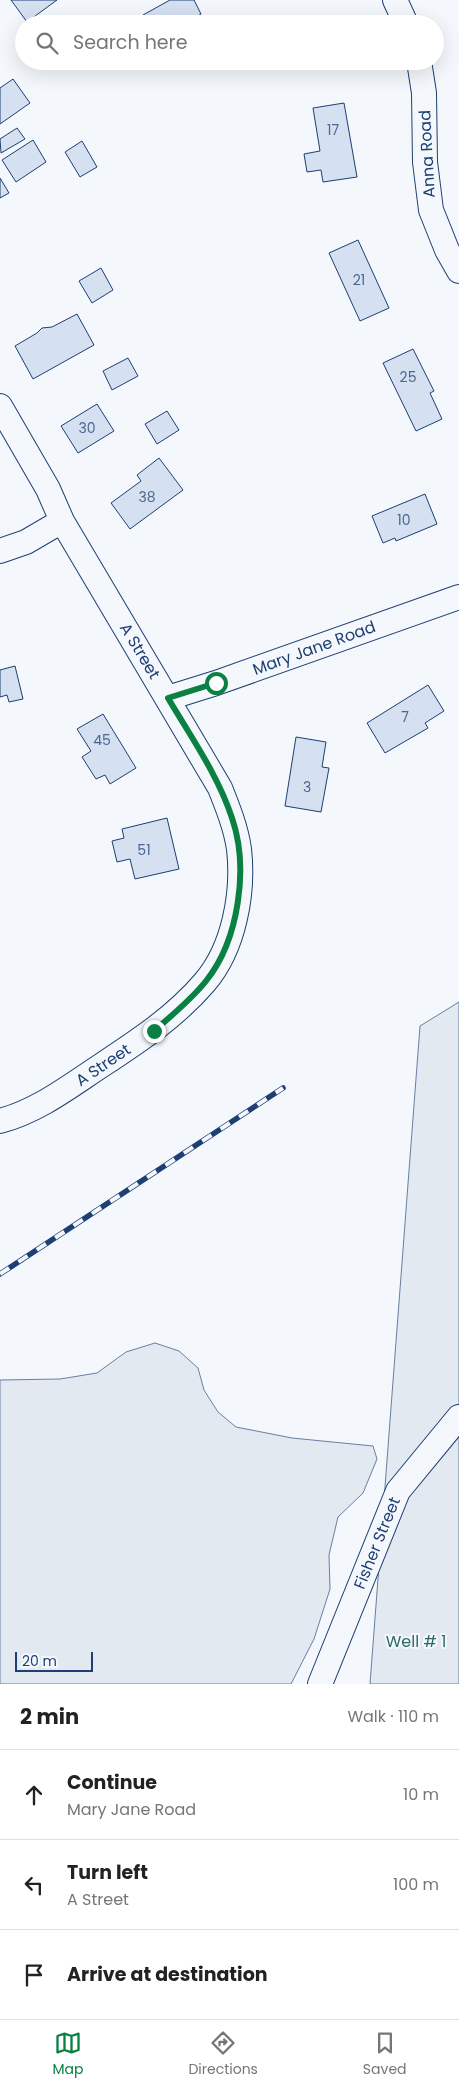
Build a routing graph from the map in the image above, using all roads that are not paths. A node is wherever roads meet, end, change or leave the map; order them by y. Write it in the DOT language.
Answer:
graph roads {
  1 [pos="395,0"];
  2 [pos="402,15"];
  3 [pos="420,70"];
  4 [pos="459,271"];
  5 [pos="0,406"];
  6 [pos="62,521"];
  7 [pos="0,551"];
  8 [pos="459,597"];
  9 [pos="168,698"];
  10 [pos="0,1120"];
  11 [pos="459,1417"];
  12 [pos="320,1684"];
  1 -- 2 [label="street"];
  3 -- 4 [label="street, Anna Road"];
  5 -- 6 [label="street, A Street"];
  6 -- 7 [label="street"];
  6 -- 9 [label="street, A Street"];
  8 -- 9 [label="street, Mary Jane Road"];
  9 -- 10 [label="street, A Street"];
  11 -- 12 [label="street, Fisher Street"];
}
